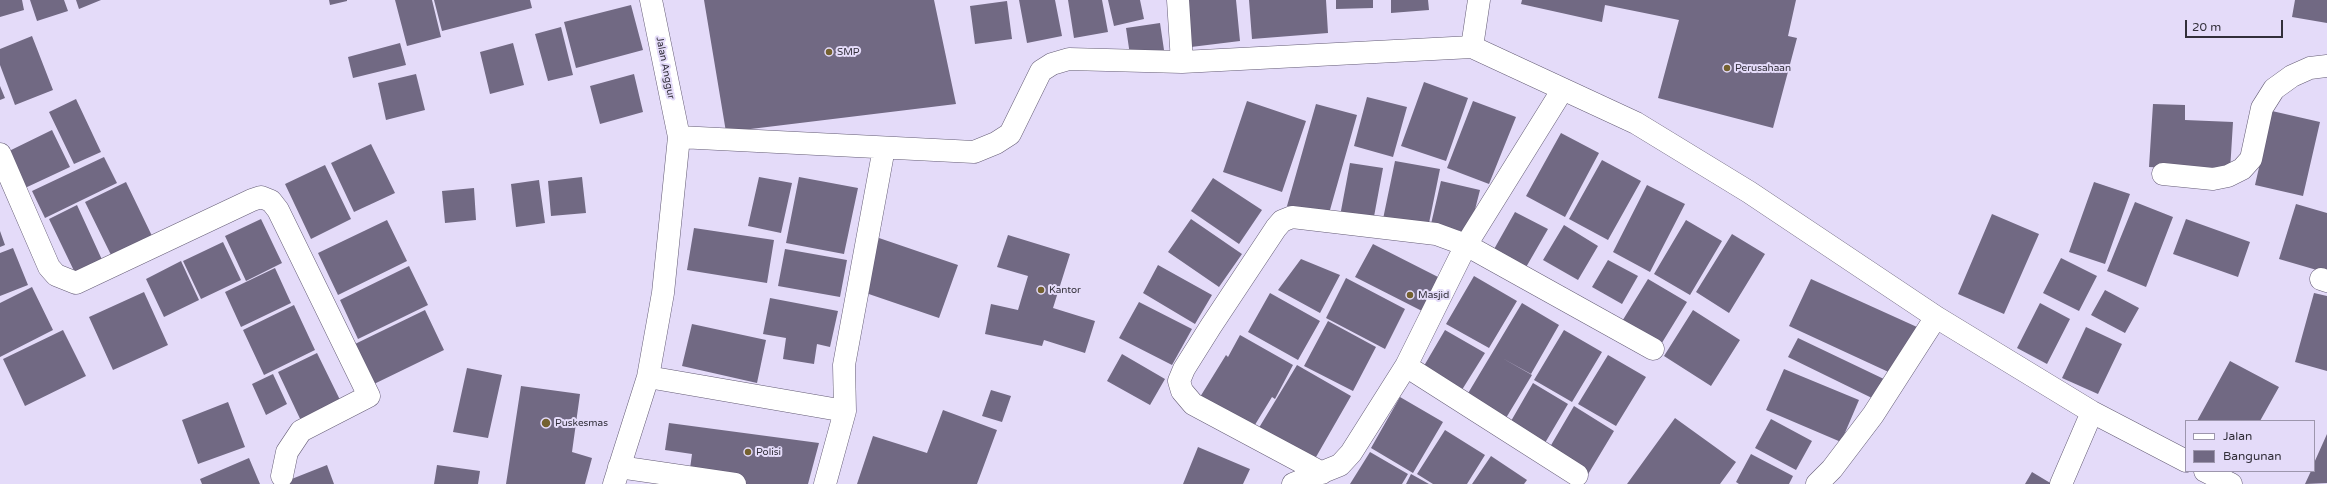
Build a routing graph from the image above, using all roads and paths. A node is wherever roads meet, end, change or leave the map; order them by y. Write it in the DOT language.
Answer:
graph roads {
  1 [pos="651,0"];
  2 [pos="1178,0"];
  3 [pos="1480,0"];
  4 [pos="1472,47"];
  5 [pos="1182,62"];
  6 [pos="2327,66"];
  7 [pos="1563,89"];
  8 [pos="678,137"];
  9 [pos="884,148"];
  10 [pos="0,154"];
  11 [pos="2163,174"];
  12 [pos="1466,245"];
  13 [pos="1936,317"];
  14 [pos="1653,349"];
  15 [pos="1406,366"];
  16 [pos="648,377"];
  17 [pos="845,411"];
  18 [pos="2092,412"];
  19 [pos="2185,460"];
  20 [pos="2207,472"];
  21 [pos="616,475"];
  22 [pos="1577,475"];
  23 [pos="282,476"];
  24 [pos="1312,479"];
  25 [pos="735,484"];
  26 [pos="825,484"];
  27 [pos="1817,484"];
  28 [pos="2061,484"];
  29 [pos="2231,484"];
  1 -- 8 [label="street, Jalan Anggur"];
  2 -- 5 [label="street"];
  3 -- 4 [label="street"];
  4 -- 5 [label="street"];
  4 -- 7 [label="street"];
  5 -- 9 [label="street"];
  6 -- 11 [label="street"];
  7 -- 12 [label="street"];
  7 -- 13 [label="street"];
  8 -- 9 [label="street"];
  8 -- 16 [label="street, Jalan Anggur"];
  9 -- 17 [label="street"];
  10 -- 23 [label="street"];
  12 -- 14 [label="street"];
  12 -- 15 [label="street"];
  12 -- 24 [label="street"];
  13 -- 18 [label="street"];
  13 -- 27 [label="street"];
  15 -- 22 [label="street"];
  15 -- 24 [label="street"];
  16 -- 17 [label="street"];
  16 -- 21 [label="street, Jalan Anggur"];
  17 -- 26 [label="street"];
  18 -- 19 [label="street"];
  18 -- 28 [label="street"];
  20 -- 29 [label="street"];
  21 -- 25 [label="street"];
}
